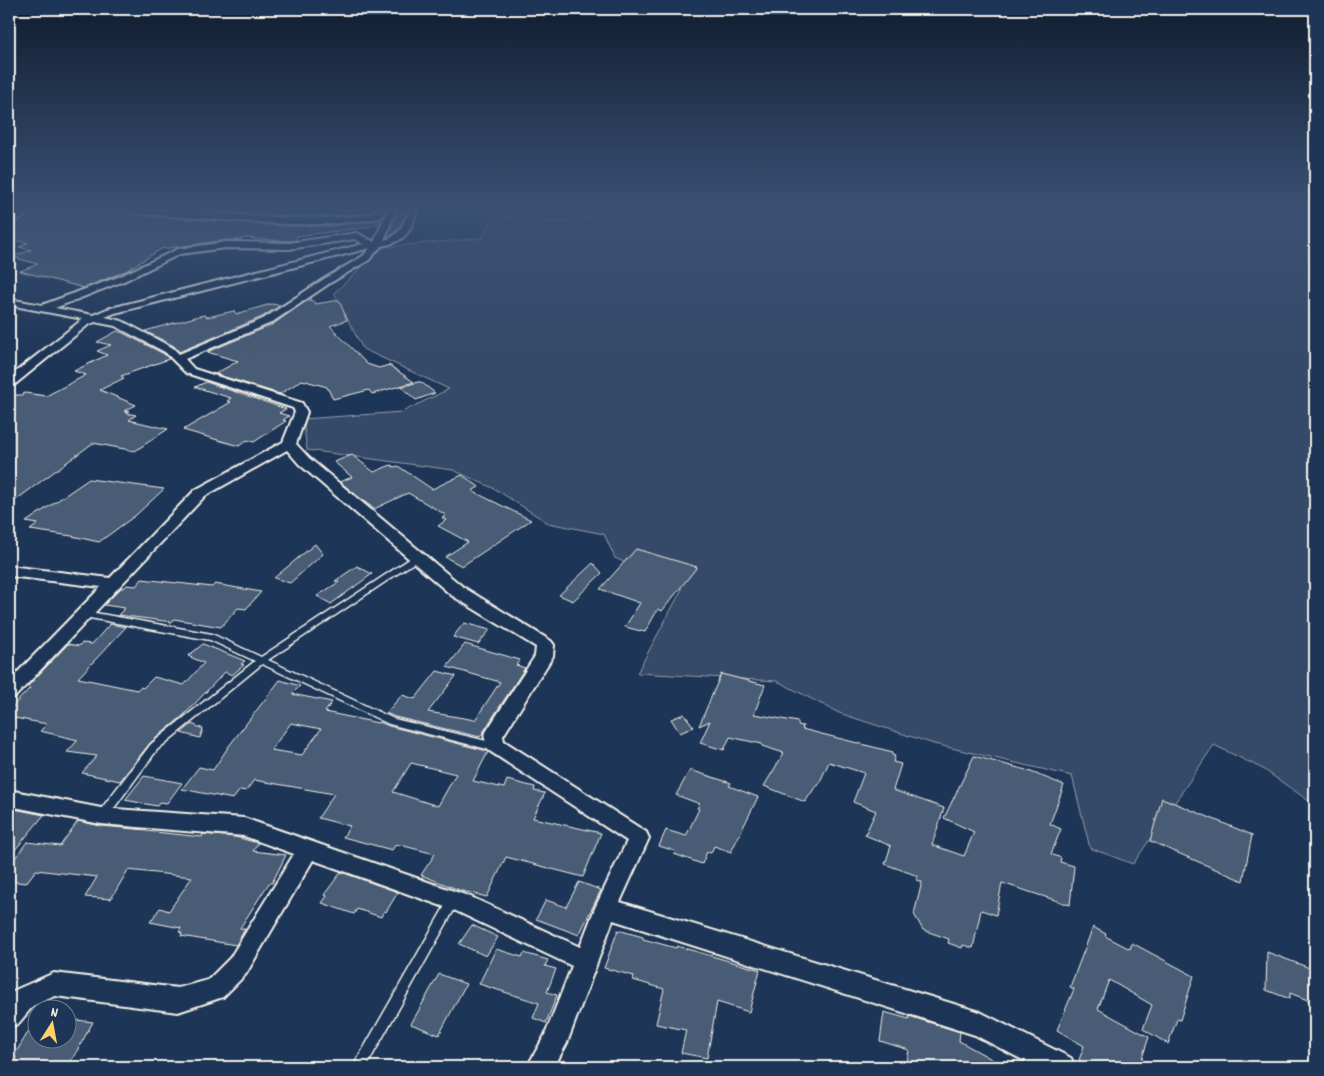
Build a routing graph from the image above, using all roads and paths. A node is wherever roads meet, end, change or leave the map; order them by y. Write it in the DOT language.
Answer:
graph roads {
  1 [pos="161,260"];
  2 [pos="313,260"];
  3 [pos="362,260"];
  4 [pos="9,302"];
  5 [pos="42,308"];
  6 [pos="92,318"];
  7 [pos="178,358"];
  8 [pos="9,383"];
  9 [pos="289,444"];
  10 [pos="417,558"];
  11 [pos="9,571"];
  12 [pos="113,583"];
  13 [pos="84,614"];
  14 [pos="262,660"];
  15 [pos="9,692"];
  16 [pos="502,749"];
  17 [pos="9,798"];
  18 [pos="101,816"];
  19 [pos="308,849"];
  20 [pos="454,900"];
  21 [pos="606,908"];
  22 [pos="586,961"];
  23 [pos="9,1015"];
  24 [pos="359,1067"];
  25 [pos="540,1067"];
  26 [pos="1060,1067"];
  1 -- 5 [label="street"];
  2 -- 6 [label="street"];
  3 -- 7 [label="street"];
  4 -- 5 [label="street"];
  5 -- 6 [label="street"];
  6 -- 7 [label="street"];
  6 -- 8 [label="street"];
  7 -- 9 [label="street"];
  9 -- 10 [label="street"];
  9 -- 12 [label="street"];
  10 -- 14 [label="lane"];
  10 -- 16 [label="street"];
  11 -- 12 [label="street"];
  12 -- 13 [label="street"];
  13 -- 14 [label="lane"];
  13 -- 15 [label="street"];
  14 -- 16 [label="lane"];
  14 -- 18 [label="lane"];
  16 -- 21 [label="street"];
  17 -- 18 [label="street"];
  18 -- 19 [label="street"];
  19 -- 20 [label="street"];
  19 -- 23 [label="street"];
  20 -- 22 [label="street"];
  20 -- 24 [label="lane"];
  21 -- 22 [label="street"];
  21 -- 26 [label="street"];
  22 -- 25 [label="street"];
}
